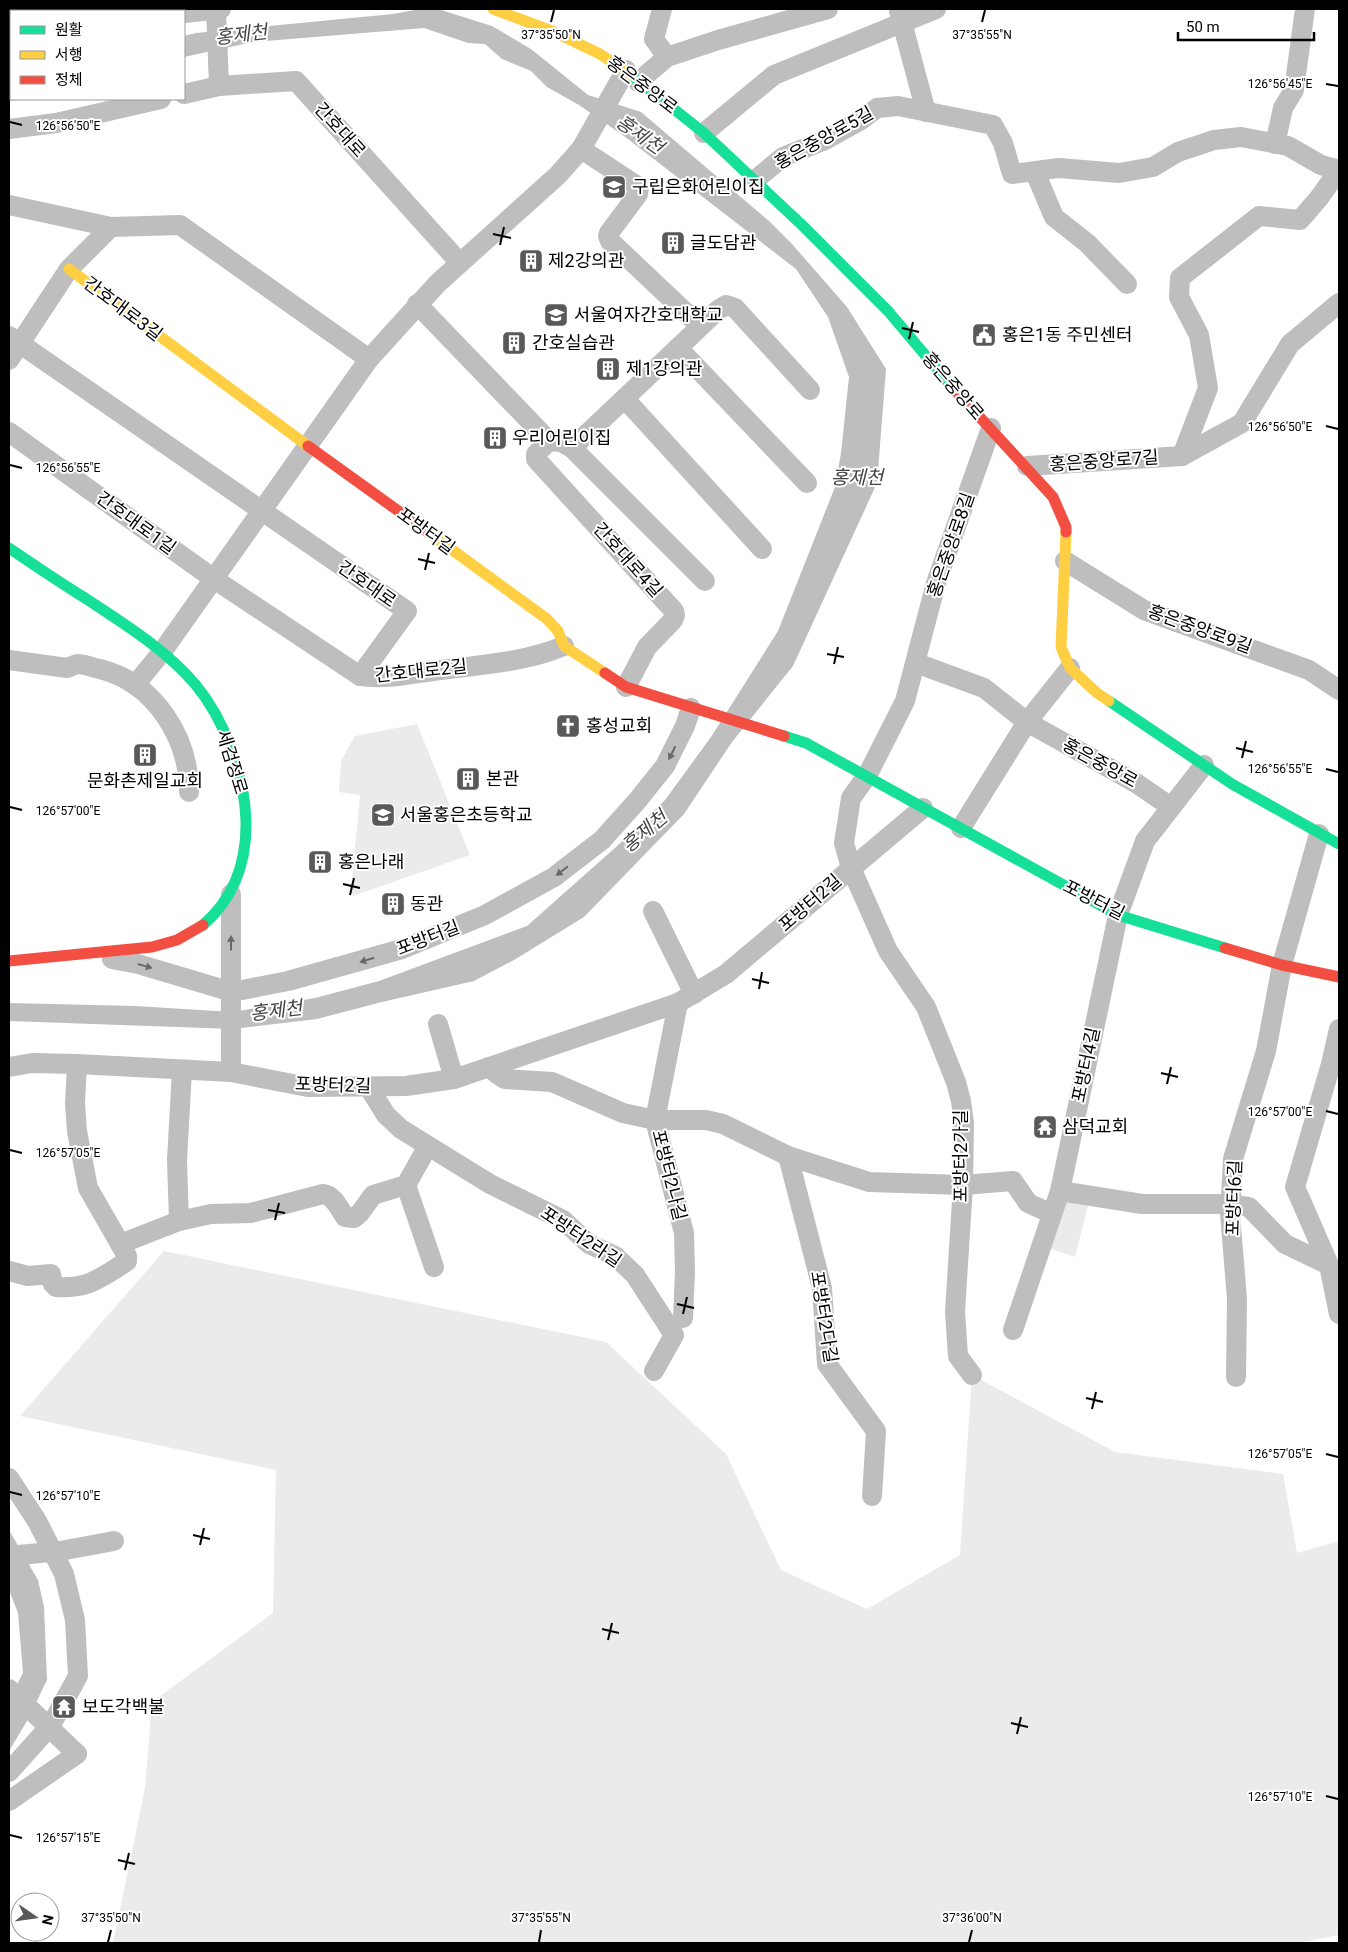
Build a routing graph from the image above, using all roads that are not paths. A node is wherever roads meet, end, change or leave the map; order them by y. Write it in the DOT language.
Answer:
graph roads {
  1 [pos="216,9"];
  2 [pos="221,9"];
  3 [pos="493,9"];
  4 [pos="662,9"];
  5 [pos="828,9"];
  6 [pos="936,9"];
  7 [pos="1305,9"];
  8 [pos="185,13"];
  9 [pos="900,15"];
  10 [pos="667,57"];
  11 [pos="628,76"];
  12 [pos="219,86"];
  13 [pos="185,94"];
  14 [pos="157,100"];
  15 [pos="926,112"];
  16 [pos="9,129"];
  17 [pos="704,133"];
  18 [pos="1275,144"];
  19 [pos="582,147"];
  20 [pos="1339,170"];
  21 [pos="1034,172"];
  22 [pos="755,180"];
  23 [pos="9,205"];
  24 [pos="111,227"];
  25 [pos="460,263"];
  26 [pos="69,269"];
  27 [pos="1127,284"];
  28 [pos="1339,303"];
  29 [pos="417,304"];
  30 [pos="700,326"];
  31 [pos="13,347"];
  32 [pos="678,348"];
  33 [pos="369,359"];
  34 [pos="810,390"];
  35 [pos="625,399"];
  36 [pos="991,428"];
  37 [pos="9,432"];
  38 [pos="549,440"];
  39 [pos="308,446"];
  40 [pos="572,448"];
  41 [pos="1182,456"];
  42 [pos="1026,466"];
  43 [pos="807,483"];
  44 [pos="262,511"];
  45 [pos="9,548"];
  46 [pos="762,549"];
  47 [pos="1065,561"];
  48 [pos="214,579"];
  49 [pos="705,581"];
  50 [pos="564,646"];
  51 [pos="162,652"];
  52 [pos="9,660"];
  53 [pos="916,662"];
  54 [pos="1070,668"];
  55 [pos="360,676"];
  56 [pos="135,685"];
  57 [pos="626,687"];
  58 [pos="1339,690"];
  59 [pos="698,710"];
  60 [pos="1028,722"];
  61 [pos="1204,765"];
  62 [pos="867,776"];
  63 [pos="189,792"];
  64 [pos="1171,807"];
  65 [pos="923,808"];
  66 [pos="961,828"];
  67 [pos="1319,834"];
  68 [pos="1339,844"];
  69 [pos="851,868"];
  70 [pos="231,894"];
  71 [pos="653,911"];
  72 [pos="1118,915"];
  73 [pos="79,955"];
  74 [pos="9,961"];
  75 [pos="1282,965"];
  76 [pos="1339,977"];
  77 [pos="232,994"];
  78 [pos="686,999"];
  79 [pos="438,1024"];
  80 [pos="1339,1029"];
  81 [pos="231,1062"];
  82 [pos="77,1064"];
  83 [pos="9,1067"];
  84 [pos="489,1067"];
  85 [pos="182,1070"];
  86 [pos="454,1079"];
  87 [pos="368,1086"];
  88 [pos="655,1120"];
  89 [pos="428,1146"];
  90 [pos="788,1156"];
  91 [pos="406,1185"];
  92 [pos="963,1185"];
  93 [pos="1060,1191"];
  94 [pos="1231,1204"];
  95 [pos="1052,1214"];
  96 [pos="178,1221"];
  97 [pos="120,1244"];
  98 [pos="1329,1264"];
  99 [pos="434,1267"];
  100 [pos="9,1271"];
  101 [pos="1339,1314"];
  102 [pos="683,1318"];
  103 [pos="1013,1330"];
  104 [pos="654,1371"];
  105 [pos="972,1375"];
  106 [pos="1236,1377"];
  107 [pos="9,1478"];
  108 [pos="872,1496"];
  109 [pos="114,1541"];
  110 [pos="9,1556"];
  111 [pos="9,1689"];
  112 [pos="9,1772"];
  113 [pos="9,1801"];
  1 -- 2 [label="street"];
  1 -- 8 [label="street"];
  1 -- 12 [label="street"];
  3 -- 11 [label="street, 홍은중앙로"];
  4 -- 10 [label="street"];
  5 -- 10 [label="street"];
  6 -- 9 [label="street"];
  7 -- 18 [label="street"];
  9 -- 15 [label="street"];
  9 -- 17 [label="street"];
  10 -- 11 [label="street"];
  11 -- 17 [label="street, 홍은중앙로"];
  11 -- 19 [label="street"];
  12 -- 13 [label="street, 간호대로"];
  12 -- 25 [label="street, 간호대로"];
  14 -- 16 [label="street"];
  15 -- 21 [label="street, 홍은중앙로5길"];
  15 -- 22 [label="street, 홍은중앙로5길"];
  17 -- 22 [label="street, 홍은중앙로"];
  18 -- 20 [label="street, 홍은중앙로5길"];
  18 -- 21 [label="street, 홍은중앙로5길"];
  19 -- 25 [label="street"];
  19 -- 30 [label="street"];
  20 -- 41 [label="street, 홍은중앙로7길"];
  21 -- 27 [label="street"];
  22 -- 36 [label="street, 홍은중앙로"];
  23 -- 24 [label="street"];
  24 -- 26 [label="street, 간호대로3길"];
  24 -- 33 [label="street"];
  25 -- 29 [label="street"];
  26 -- 31 [label="street, 간호대로"];
  26 -- 39 [label="street, 간호대로3길"];
  28 -- 41 [label="street, 홍은중앙로7길"];
  29 -- 33 [label="street"];
  29 -- 38 [label="street, 간호대로4길"];
  30 -- 32 [label="street"];
  30 -- 34 [label="street"];
  31 -- 44 [label="street, 간호대로"];
  32 -- 35 [label="street"];
  32 -- 43 [label="street"];
  33 -- 39 [label="street"];
  35 -- 40 [label="street"];
  35 -- 46 [label="street"];
  36 -- 42 [label="street, 홍은중앙로"];
  36 -- 53 [label="street, 홍은중앙로8길"];
  37 -- 48 [label="street, 간호대로1길"];
  38 -- 40 [label="street, 간호대로4길"];
  38 -- 57 [label="street, 간호대로4길"];
  39 -- 44 [label="street"];
  39 -- 50 [label="street, 포방터길"];
  40 -- 49 [label="street, 간호대로4길"];
  41 -- 42 [label="street, 홍은중앙로7길"];
  42 -- 47 [label="street, 홍은중앙로"];
  44 -- 48 [label="street"];
  44 -- 55 [label="street, 간호대로"];
  45 -- 51 [label="street, 세검정로"];
  47 -- 54 [label="street, 홍은중앙로"];
  47 -- 58 [label="street, 홍은중앙로9길"];
  48 -- 51 [label="street"];
  48 -- 55 [label="street, 간호대로2길"];
  50 -- 55 [label="street, 간호대로2길"];
  50 -- 57 [label="street, 포방터길"];
  51 -- 56 [label="street"];
  51 -- 70 [label="street, 세검정로"];
  52 -- 56 [label="street"];
  53 -- 60 [label="street"];
  53 -- 62 [label="street, 홍은중앙로8길"];
  54 -- 60 [label="street"];
  54 -- 61 [label="street, 홍은중앙로"];
  56 -- 63 [label="street"];
  57 -- 59 [label="street, 포방터길"];
  59 -- 62 [label="street, 포방터길"];
  59 -- 77 [label="street, 포방터길, one-way"];
  60 -- 64 [label="street, 홍은중앙로"];
  60 -- 66 [label="street"];
  61 -- 64 [label="street"];
  61 -- 67 [label="street, 홍은중앙로"];
  62 -- 65 [label="street, 포방터길"];
  62 -- 69 [label="street"];
  64 -- 72 [label="street"];
  65 -- 66 [label="street, 포방터길"];
  65 -- 69 [label="street, 포방터2길"];
  66 -- 72 [label="street, 포방터길"];
  67 -- 68 [label="street, 홍은중앙로"];
  67 -- 75 [label="street"];
  69 -- 78 [label="street, 포방터2길"];
  69 -- 92 [label="street, 포방터2가길"];
  70 -- 73 [label="street, 세검정로"];
  77 -- 70 [label="street, one-way"];
  71 -- 78 [label="street"];
  72 -- 75 [label="street, 포방터길"];
  72 -- 93 [label="street, 포방터4길"];
  73 -- 74 [label="street, 세검정로"];
  73 -- 77 [label="street, 포방터길, one-way"];
  75 -- 76 [label="street, 포방터길"];
  75 -- 94 [label="street, 포방터6길"];
  77 -- 81 [label="street"];
  78 -- 84 [label="street, 포방터2길"];
  78 -- 88 [label="street, 포방터2나길"];
  79 -- 86 [label="street"];
  80 -- 98 [label="street"];
  81 -- 85 [label="street, 포방터2길"];
  81 -- 87 [label="street, 포방터2길"];
  82 -- 83 [label="street, 포방터2길"];
  82 -- 85 [label="street, 포방터2길"];
  82 -- 97 [label="street"];
  84 -- 86 [label="street, 포방터2길"];
  84 -- 88 [label="street"];
  85 -- 96 [label="street"];
  86 -- 87 [label="street, 포방터2길"];
  87 -- 89 [label="street, 포방터2라길"];
  88 -- 90 [label="street"];
  88 -- 102 [label="street, 포방터2나길"];
  89 -- 91 [label="street"];
  89 -- 104 [label="street, 포방터2라길"];
  90 -- 92 [label="street"];
  90 -- 108 [label="street, 포방터2다길"];
  91 -- 96 [label="street"];
  91 -- 99 [label="street"];
  92 -- 95 [label="street"];
  92 -- 105 [label="street, 포방터2가길"];
  93 -- 94 [label="street"];
  93 -- 95 [label="street, 포방터4길"];
  94 -- 98 [label="street"];
  94 -- 106 [label="street, 포방터6길"];
  95 -- 103 [label="street, 포방터4길"];
  96 -- 97 [label="street"];
  97 -- 100 [label="street"];
  98 -- 101 [label="street"];
  107 -- 112 [label="street"];
  109 -- 110 [label="street, bridge"];
  111 -- 113 [label="street, bridge"];
}
